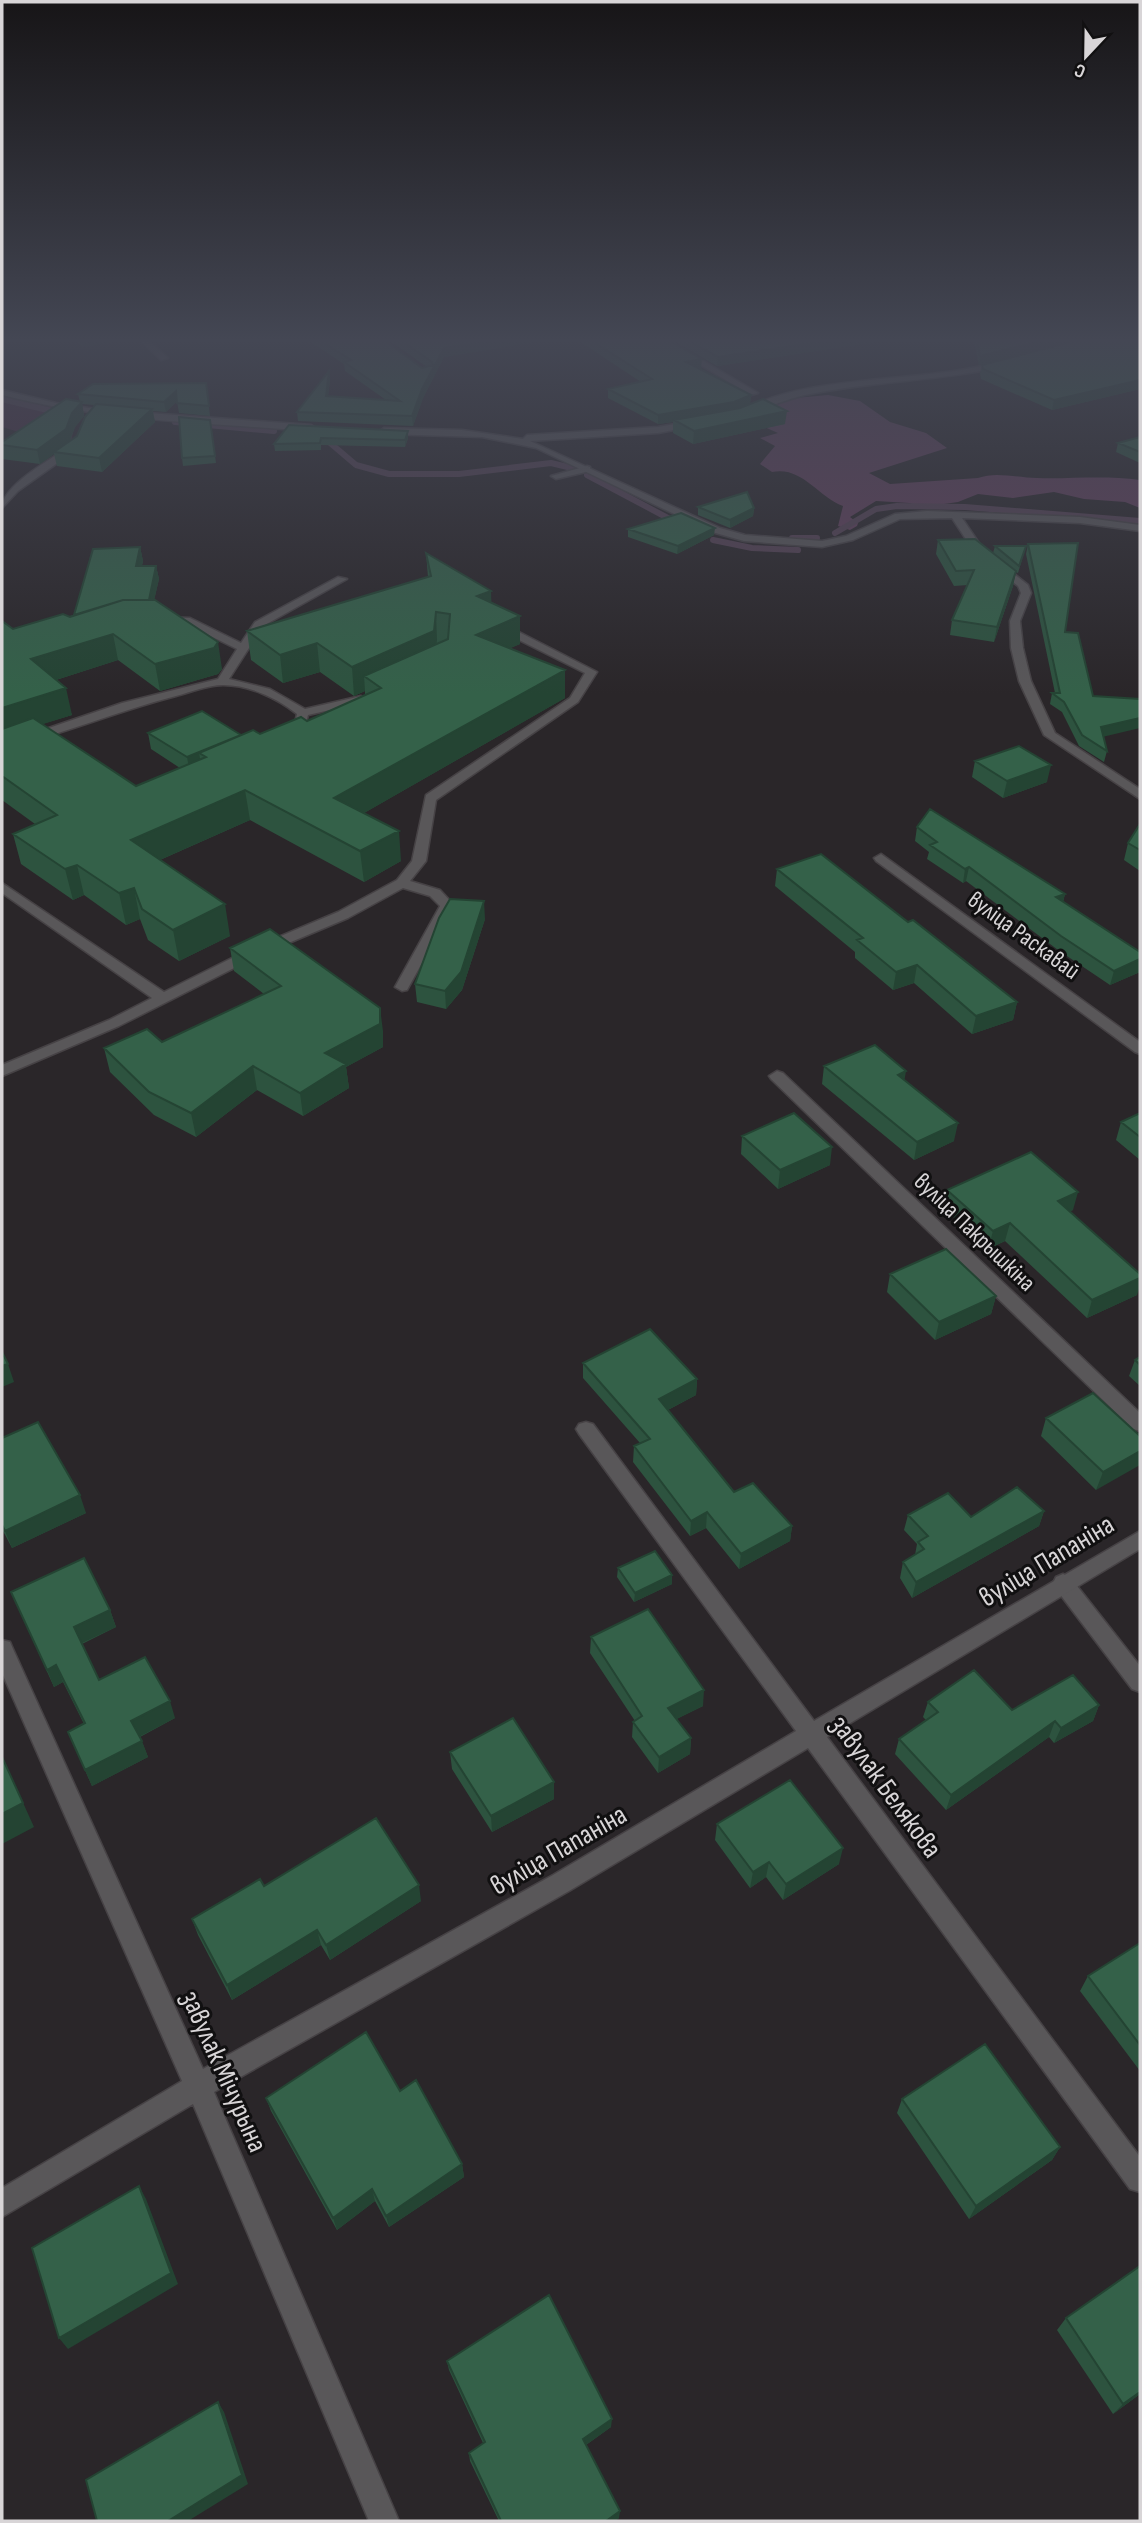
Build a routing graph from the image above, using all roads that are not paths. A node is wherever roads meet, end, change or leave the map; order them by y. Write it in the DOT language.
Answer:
graph roads {
  1 [pos="57,459"];
  2 [pos="564,459"];
  3 [pos="587,469"];
  4 [pos="556,476"];
  5 [pos="2,505"];
  6 [pos="954,514"];
  7 [pos="1140,528"];
  8 [pos="342,579"];
  9 [pos="151,619"];
  10 [pos="513,633"];
  11 [pos="243,648"];
  12 [pos="222,681"];
  13 [pos="376,694"];
  14 [pos="303,713"];
  15 [pos="284,741"];
  16 [pos="2,745"];
  17 [pos="1140,795"];
  18 [pos="881,858"];
  19 [pos="402,883"];
  20 [pos="2,887"];
  21 [pos="402,987"];
  22 [pos="162,998"];
  23 [pos="1140,1049"];
  24 [pos="2,1070"];
  25 [pos="777,1076"];
  26 [pos="1140,1424"];
  27 [pos="586,1429"];
  28 [pos="1140,1539"];
  29 [pos="1063,1583"];
  30 [pos="2,1649"];
  31 [pos="1140,1682"];
  32 [pos="812,1735"];
  33 [pos="198,2086"];
  34 [pos="1140,2179"];
  35 [pos="2,2203"];
  36 [pos="384,2521"];
  1 -- 5 [label="street"];
  2 -- 3 [label="street"];
  3 -- 4 [label="street"];
  3 -- 6 [label="street"];
  6 -- 7 [label="street"];
  6 -- 17 [label="street"];
  8 -- 11 [label="street"];
  9 -- 11 [label="street"];
  10 -- 19 [label="street"];
  11 -- 12 [label="street"];
  12 -- 14 [label="street"];
  12 -- 16 [label="street"];
  13 -- 14 [label="street"];
  14 -- 15 [label="street"];
  18 -- 23 [label="street, вуліца Раскавай"];
  19 -- 21 [label="street"];
  19 -- 22 [label="street"];
  20 -- 22 [label="street"];
  22 -- 24 [label="street"];
  25 -- 26 [label="street, вуліца Пакрышкіна"];
  27 -- 32 [label="street, завулак Белякова"];
  28 -- 29 [label="street, вуліца Папаніна"];
  29 -- 31 [label="street"];
  29 -- 32 [label="street, вуліца Папаніна"];
  30 -- 33 [label="street, завулак Мічурына"];
  32 -- 33 [label="street, вуліца Папаніна"];
  32 -- 34 [label="street, завулак Белякова"];
  33 -- 35 [label="street, вуліца Папаніна"];
  33 -- 36 [label="street, завулак Мічурына"];
}
